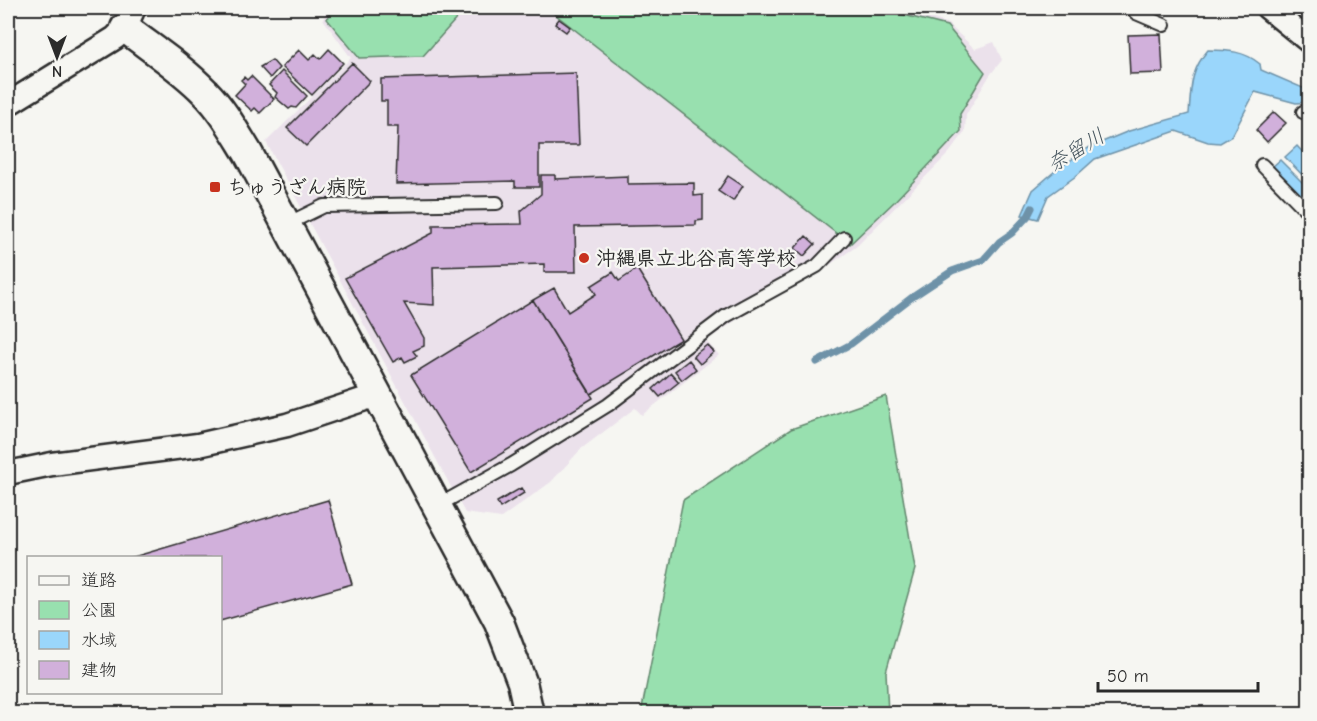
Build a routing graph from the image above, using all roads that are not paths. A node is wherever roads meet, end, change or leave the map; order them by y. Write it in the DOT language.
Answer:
graph roads {
  1 [pos="1132,8"];
  2 [pos="1268,8"];
  3 [pos="129,18"];
  4 [pos="1164,25"];
  5 [pos="1310,42"];
  6 [pos="8,104"];
  7 [pos="1262,165"];
  8 [pos="497,203"];
  9 [pos="1310,214"];
  10 [pos="287,224"];
  11 [pos="843,238"];
  12 [pos="377,394"];
  13 [pos="8,473"];
  14 [pos="437,506"];
  15 [pos="529,714"];
  1 -- 4 [label="lane"];
  2 -- 5 [label="street"];
  3 -- 6 [label="street"];
  3 -- 10 [label="street"];
  7 -- 9 [label="lane"];
  8 -- 10 [label="lane"];
  10 -- 12 [label="street"];
  11 -- 14 [label="lane"];
  12 -- 13 [label="street"];
  12 -- 14 [label="street"];
  14 -- 15 [label="street"];
}
